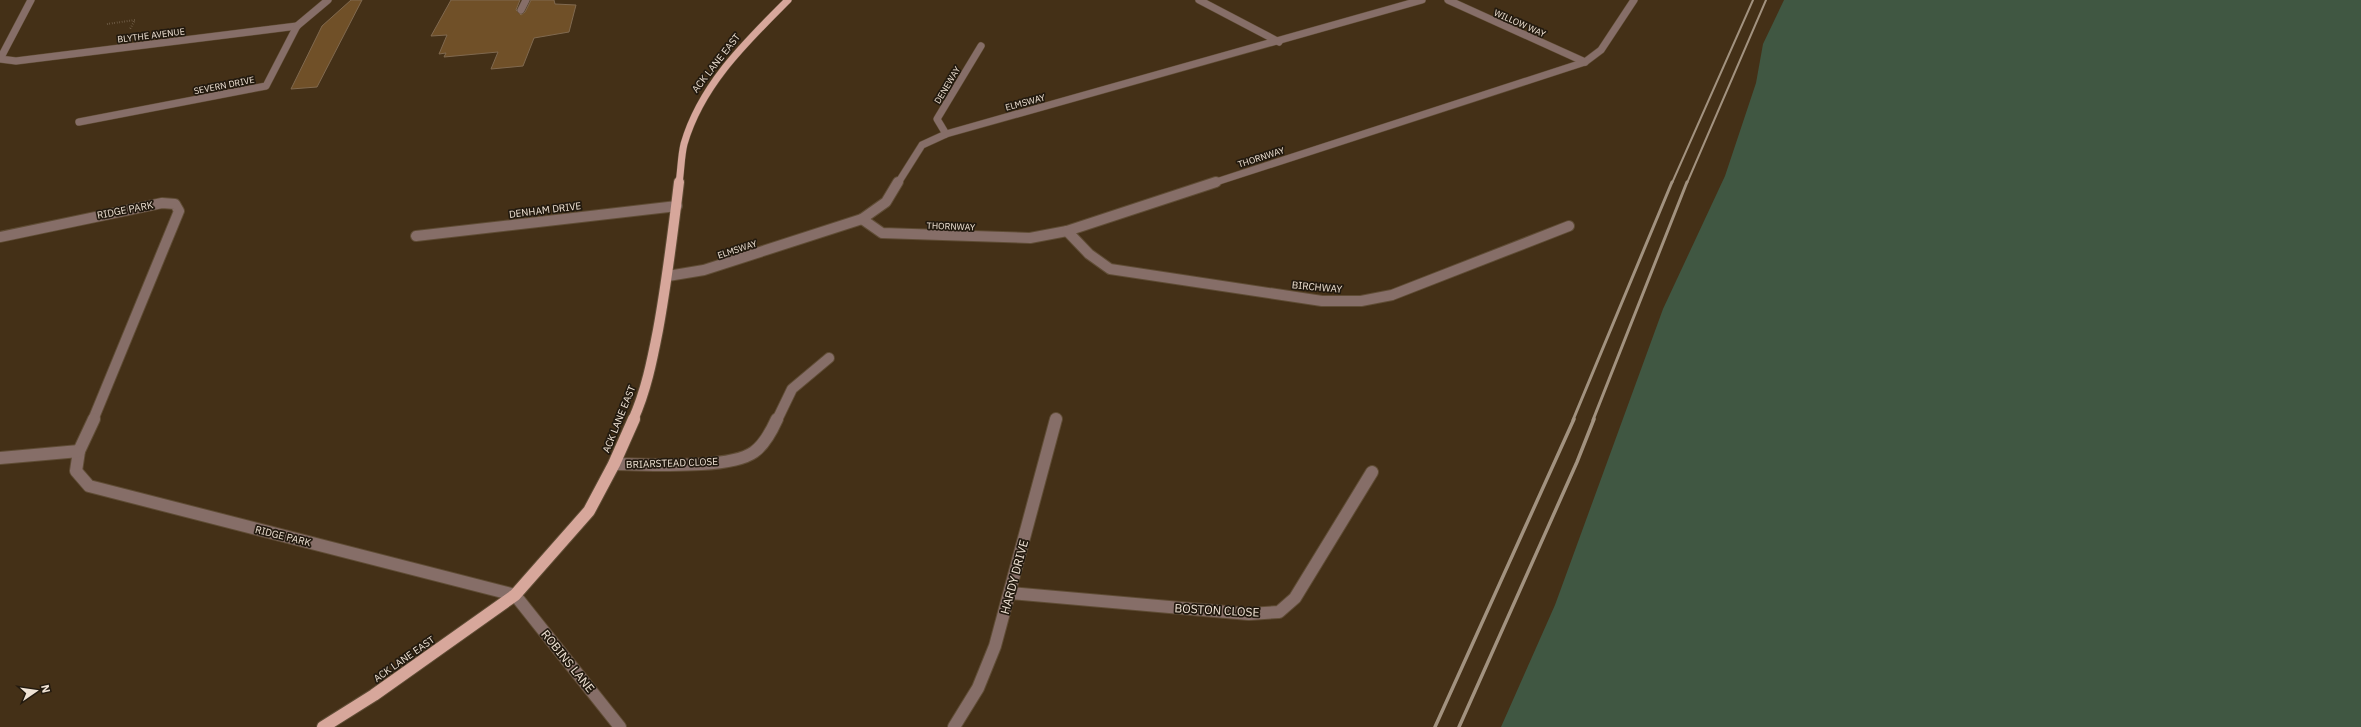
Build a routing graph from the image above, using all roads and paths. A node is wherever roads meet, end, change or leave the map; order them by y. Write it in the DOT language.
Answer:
graph roads {
  1 [pos="31,0"];
  2 [pos="328,0"];
  3 [pos="526,0"];
  4 [pos="788,0"];
  5 [pos="1199,0"];
  6 [pos="1422,0"];
  7 [pos="1448,0"];
  8 [pos="1634,0"];
  9 [pos="521,10"];
  10 [pos="108,24"];
  11 [pos="297,26"];
  12 [pos="1279,42"];
  13 [pos="981,46"];
  14 [pos="121,48"];
  15 [pos="3,62"];
  16 [pos="1585,62"];
  17 [pos="79,122"];
  18 [pos="946,134"];
  19 [pos="677,206"];
  20 [pos="862,219"];
  21 [pos="1569,226"];
  22 [pos="1067,231"];
  23 [pos="416,236"];
  24 [pos="0,237"];
  25 [pos="668,276"];
  26 [pos="829,358"];
  27 [pos="1056,419"];
  28 [pos="79,451"];
  29 [pos="0,458"];
  30 [pos="614,464"];
  31 [pos="1372,472"];
  32 [pos="1011,593"];
  33 [pos="516,596"];
  34 [pos="323,727"];
  35 [pos="620,727"];
  36 [pos="954,727"];
  1 -- 15 [label="street, BLYTHE AVENUE"];
  2 -- 11 [label="street, SEVERN DRIVE"];
  3 -- 9 [label="street"];
  4 -- 19 [label="main road, ACK LANE EAST"];
  5 -- 12 [label="street"];
  6 -- 12 [label="street, ELMSWAY"];
  7 -- 16 [label="street, WILLOW WAY"];
  8 -- 16 [label="street, THORNWAY"];
  10 -- 14 [label="path"];
  11 -- 14 [label="street, BLYTHE AVENUE"];
  11 -- 17 [label="street, SEVERN DRIVE"];
  12 -- 18 [label="street, ELMSWAY"];
  13 -- 18 [label="street, DENEWAY"];
  14 -- 15 [label="street, BLYTHE AVENUE"];
  16 -- 22 [label="street, THORNWAY"];
  18 -- 20 [label="street, ELMSWAY"];
  19 -- 23 [label="street, DENHAM DRIVE"];
  19 -- 25 [label="main road, ACK LANE EAST"];
  20 -- 22 [label="street, THORNWAY"];
  20 -- 25 [label="street, ELMSWAY"];
  21 -- 22 [label="street, BIRCHWAY"];
  24 -- 28 [label="street, RIDGE PARK"];
  25 -- 30 [label="main road, ACK LANE EAST"];
  26 -- 30 [label="street, BRIARSTEAD CLOSE"];
  27 -- 32 [label="street, HARDY DRIVE"];
  28 -- 29 [label="street"];
  28 -- 33 [label="street, RIDGE PARK"];
  30 -- 33 [label="main road, ACK LANE EAST"];
  31 -- 32 [label="street, BOSTON CLOSE"];
  32 -- 36 [label="street, HARDY DRIVE"];
  33 -- 34 [label="main road, ACK LANE EAST"];
  33 -- 35 [label="street, ROBINS LANE"];
}
